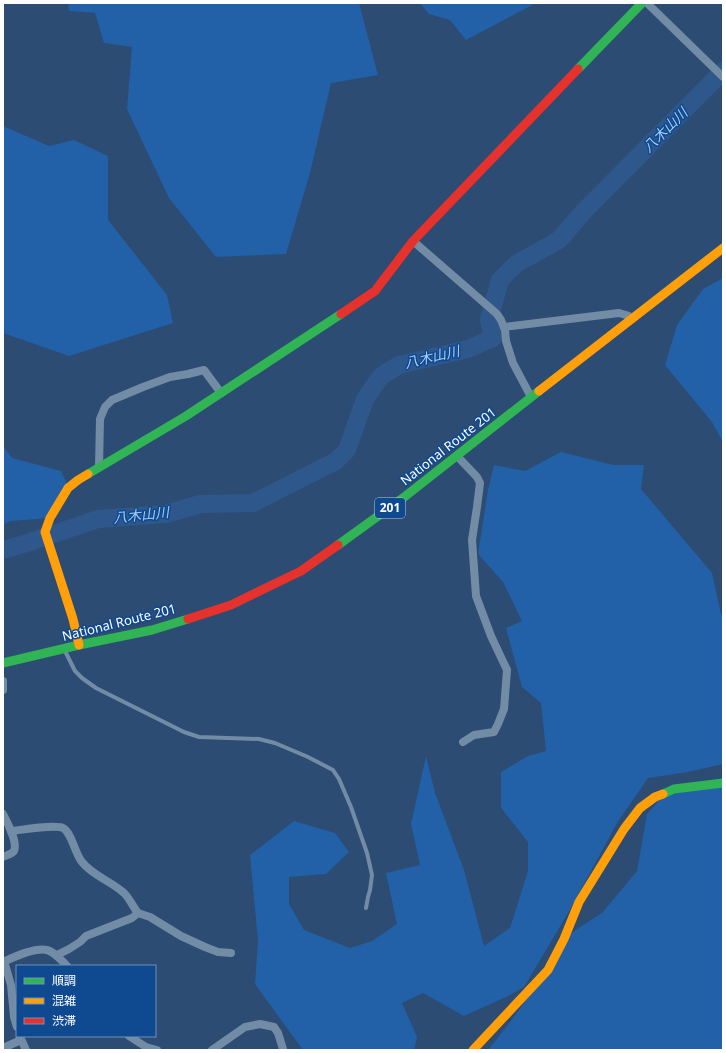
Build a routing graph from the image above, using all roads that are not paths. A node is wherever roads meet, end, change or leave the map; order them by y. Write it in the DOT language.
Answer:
graph roads {
  1 [pos="642,3"];
  2 [pos="646,3"];
  3 [pos="723,77"];
  4 [pos="413,241"];
  5 [pos="723,248"];
  6 [pos="633,318"];
  7 [pos="504,326"];
  8 [pos="221,393"];
  9 [pos="531,397"];
  10 [pos="457,456"];
  11 [pos="99,467"];
  12 [pos="79,645"];
  13 [pos="64,649"];
  14 [pos="3,663"];
  15 [pos="3,681"];
  16 [pos="3,690"];
  17 [pos="464,742"];
  18 [pos="723,784"];
  19 [pos="3,814"];
  20 [pos="11,831"];
  21 [pos="3,857"];
  22 [pos="366,908"];
  23 [pos="138,913"];
  24 [pos="231,954"];
  25 [pos="57,955"];
  26 [pos="4,961"];
  27 [pos="66,965"];
  28 [pos="16,1024"];
  29 [pos="130,1037"];
  30 [pos="21,1038"];
  31 [pos="3,1048"];
  32 [pos="283,1049"];
  33 [pos="26,1050"];
  34 [pos="157,1050"];
  35 [pos="212,1050"];
  36 [pos="473,1050"];
  1 -- 4 [label="main road"];
  2 -- 3 [label="street"];
  4 -- 7 [label="street"];
  4 -- 8 [label="main road"];
  5 -- 6 [label="main road, National Route 201 / 201"];
  6 -- 7 [label="street"];
  6 -- 9 [label="main road, National Route 201 / 201"];
  7 -- 9 [label="street"];
  8 -- 11 [label="main road"];
  8 -- 11 [label="street"];
  9 -- 10 [label="main road, National Route 201 / 201"];
  10 -- 12 [label="main road, National Route 201 / 201"];
  10 -- 17 [label="street"];
  11 -- 12 [label="main road"];
  12 -- 13 [label="main road, National Route 201 / 201"];
  13 -- 14 [label="main road, National Route 201 / 201"];
  13 -- 22 [label="lane"];
  15 -- 16 [label="street"];
  18 -- 36 [label="main road"];
  19 -- 20 [label="street"];
  20 -- 21 [label="street"];
  20 -- 23 [label="street"];
  23 -- 24 [label="street"];
  23 -- 25 [label="street"];
  25 -- 26 [label="street"];
  25 -- 27 [label="street"];
  26 -- 28 [label="street"];
  29 -- 34 [label="street"];
  30 -- 31 [label="street"];
  30 -- 33 [label="street"];
  32 -- 35 [label="street"];
}
